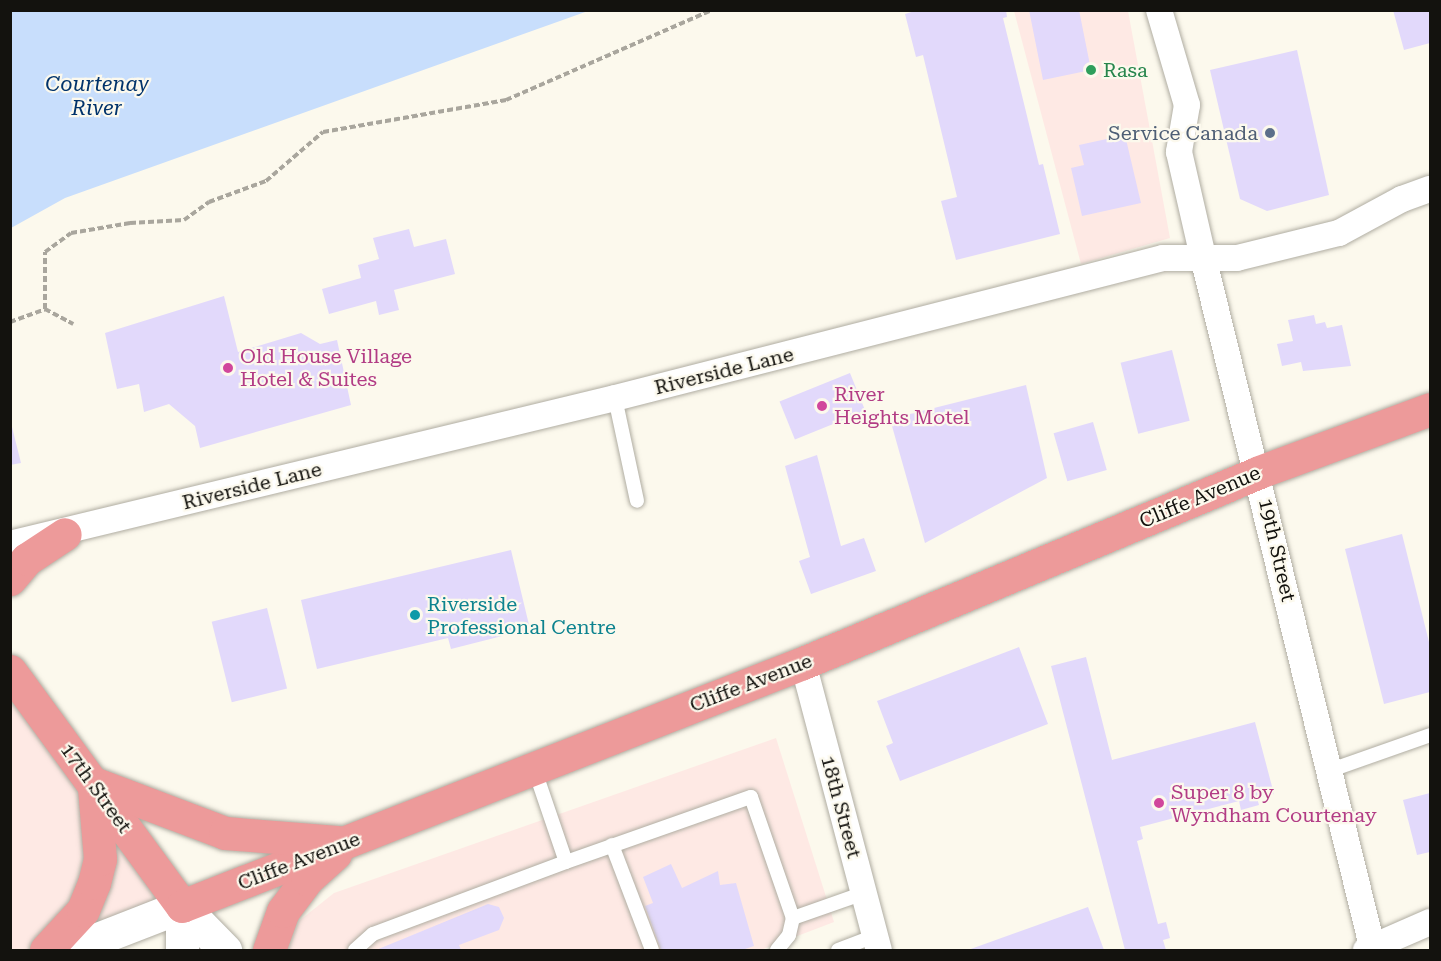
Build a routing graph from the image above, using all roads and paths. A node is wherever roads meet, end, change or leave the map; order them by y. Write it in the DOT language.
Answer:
graph roads {
  1 [pos="712,10"];
  2 [pos="1159,10"];
  3 [pos="1431,189"];
  4 [pos="1203,257"];
  5 [pos="45,309"];
  6 [pos="10,322"];
  7 [pos="73,324"];
  8 [pos="615,398"];
  9 [pos="1431,409"];
  10 [pos="1258,472"];
  11 [pos="637,501"];
  12 [pos="65,534"];
  13 [pos="10,544"];
  14 [pos="10,579"];
  15 [pos="803,663"];
  16 [pos="10,670"];
  17 [pos="1431,735"];
  18 [pos="534,768"];
  19 [pos="1328,771"];
  20 [pos="93,783"];
  21 [pos="348,842"];
  22 [pos="612,845"];
  23 [pos="566,862"];
  24 [pos="864,894"];
  25 [pos="182,906"];
  26 [pos="793,918"];
  27 [pos="1431,922"];
  28 [pos="877,943"];
  29 [pos="1371,950"];
  30 [pos="46,951"];
  31 [pos="69,951"];
  32 [pos="182,951"];
  33 [pos="225,951"];
  34 [pos="269,951"];
  35 [pos="355,951"];
  36 [pos="652,951"];
  37 [pos="777,951"];
  38 [pos="838,951"];
  1 -- 5 [label="path"];
  2 -- 4 [label="street, 19th Street"];
  3 -- 4 [label="street, Riverside Lane"];
  4 -- 8 [label="street, Riverside Lane"];
  4 -- 10 [label="street, 19th Street"];
  5 -- 6 [label="path"];
  5 -- 7 [label="path"];
  8 -- 11 [label="lane"];
  8 -- 12 [label="street, Riverside Lane"];
  9 -- 10 [label="main road, Cliffe Avenue"];
  10 -- 15 [label="main road, Cliffe Avenue"];
  10 -- 19 [label="street, 19th Street"];
  12 -- 13 [label="street, Riverside Lane"];
  12 -- 14 [label="main road"];
  15 -- 18 [label="main road, Cliffe Avenue"];
  15 -- 24 [label="street, 18th Street"];
  16 -- 20 [label="main road, 17th Street"];
  17 -- 19 [label="lane"];
  18 -- 21 [label="main road, Cliffe Avenue"];
  18 -- 23 [label="lane"];
  19 -- 29 [label="street, 19th Street"];
  20 -- 21 [label="main road"];
  20 -- 25 [label="main road, 17th Street"];
  20 -- 30 [label="main road"];
  21 -- 25 [label="main road, Cliffe Avenue"];
  21 -- 34 [label="main road"];
  22 -- 23 [label="lane"];
  22 -- 26 [label="lane"];
  22 -- 36 [label="lane"];
  23 -- 35 [label="lane"];
  24 -- 26 [label="lane"];
  24 -- 28 [label="street, 18th Street"];
  25 -- 31 [label="main road, Cliffe Avenue"];
  25 -- 32 [label="main road"];
  25 -- 33 [label="main road, 17th Street"];
  26 -- 37 [label="lane"];
  27 -- 29 [label="street"];
  28 -- 38 [label="lane"];
}
